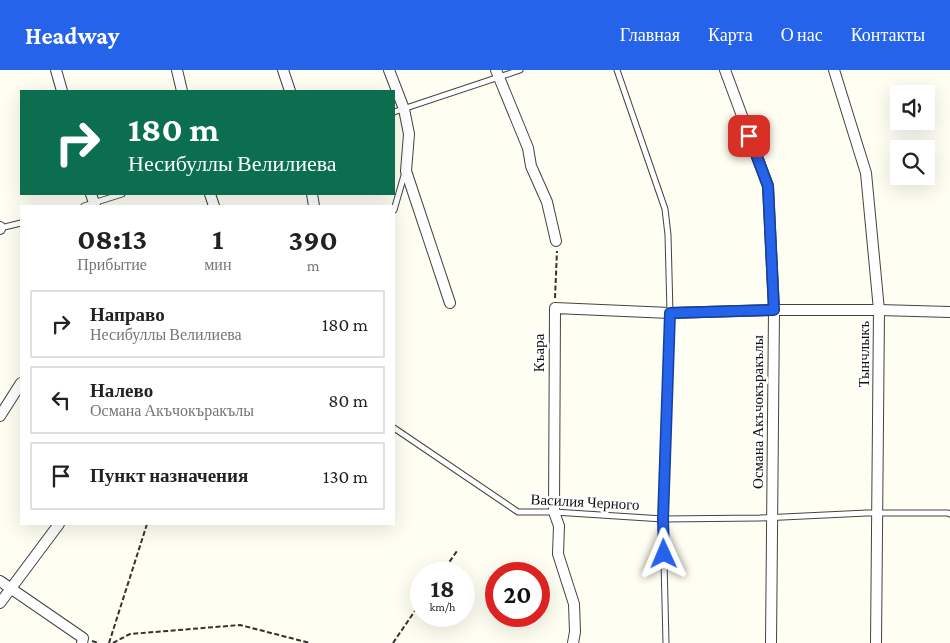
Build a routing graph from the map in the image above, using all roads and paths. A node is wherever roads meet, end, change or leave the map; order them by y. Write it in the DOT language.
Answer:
graph roads {
  1 [pos="56,70"];
  2 [pos="176,70"];
  3 [pos="284,70"];
  4 [pos="388,70"];
  5 [pos="520,70"];
  6 [pos="617,70"];
  7 [pos="725,70"];
  8 [pos="834,70"];
  9 [pos="497,73"];
  10 [pos="62,90"];
  11 [pos="182,90"];
  12 [pos="290,90"];
  13 [pos="394,90"];
  14 [pos="395,95"];
  15 [pos="399,110"];
  16 [pos="406,171"];
  17 [pos="118,195"];
  18 [pos="91,202"];
  19 [pos="395,207"];
  20 [pos="20,223"];
  21 [pos="0,228"];
  22 [pos="556,241"];
  23 [pos="450,303"];
  24 [pos="555,308"];
  25 [pos="774,310"];
  26 [pos="879,310"];
  27 [pos="950,312"];
  28 [pos="670,313"];
  29 [pos="20,386"];
  30 [pos="0,416"];
  31 [pos="395,429"];
  32 [pos="554,512"];
  33 [pos="879,514"];
  34 [pos="950,514"];
  35 [pos="772,517"];
  36 [pos="663,519"];
  37 [pos="58,525"];
  38 [pos="147,525"];
  39 [pos="457,551"];
  40 [pos="449,562"];
  41 [pos="0,581"];
  42 [pos="10,588"];
  43 [pos="0,603"];
  44 [pos="410,618"];
  45 [pos="82,641"];
  46 [pos="109,643"];
  47 [pos="113,643"];
  48 [pos="310,643"];
  49 [pos="393,643"];
  50 [pos="573,643"];
  51 [pos="666,643"];
  52 [pos="771,643"];
  53 [pos="876,643"];
  1 -- 10 [label="street"];
  2 -- 11 [label="street"];
  3 -- 12 [label="street"];
  4 -- 13 [label="street"];
  5 -- 9 [label="lane"];
  6 -- 28 [label="lane"];
  7 -- 25 [label="street, Османа Акъчокъракълы"];
  8 -- 26 [label="street, Тынчлыкъ"];
  9 -- 15 [label="lane"];
  9 -- 22 [label="street"];
  14 -- 15 [label="street"];
  15 -- 16 [label="street"];
  16 -- 19 [label="lane"];
  16 -- 23 [label="street"];
  17 -- 18 [label="lane"];
  20 -- 21 [label="lane"];
  22 -- 24 [label="path"];
  24 -- 28 [label="street"];
  24 -- 32 [label="street, Къара"];
  25 -- 26 [label="street"];
  25 -- 28 [label="street"];
  25 -- 35 [label="street, Османа Акъчокъракълы"];
  26 -- 27 [label="street"];
  26 -- 33 [label="street, Тынчлыкъ"];
  28 -- 36 [label="lane"];
  29 -- 30 [label="street"];
  31 -- 32 [label="lane, Василия Черного"];
  32 -- 36 [label="lane, Василия Черного"];
  32 -- 50 [label="street, Къара"];
  33 -- 34 [label="lane, Василия Черного"];
  33 -- 35 [label="lane, Василия Черного"];
  33 -- 53 [label="street, Тынчлыкъ"];
  35 -- 36 [label="lane, Василия Черного"];
  35 -- 52 [label="street, Османа Акъчокъракълы"];
  36 -- 51 [label="lane"];
  37 -- 42 [label="street"];
  38 -- 46 [label="path"];
  39 -- 40 [label="path"];
  41 -- 42 [label="street"];
  42 -- 43 [label="street"];
  42 -- 45 [label="street"];
  44 -- 49 [label="path"];
  47 -- 48 [label="path"];
}
